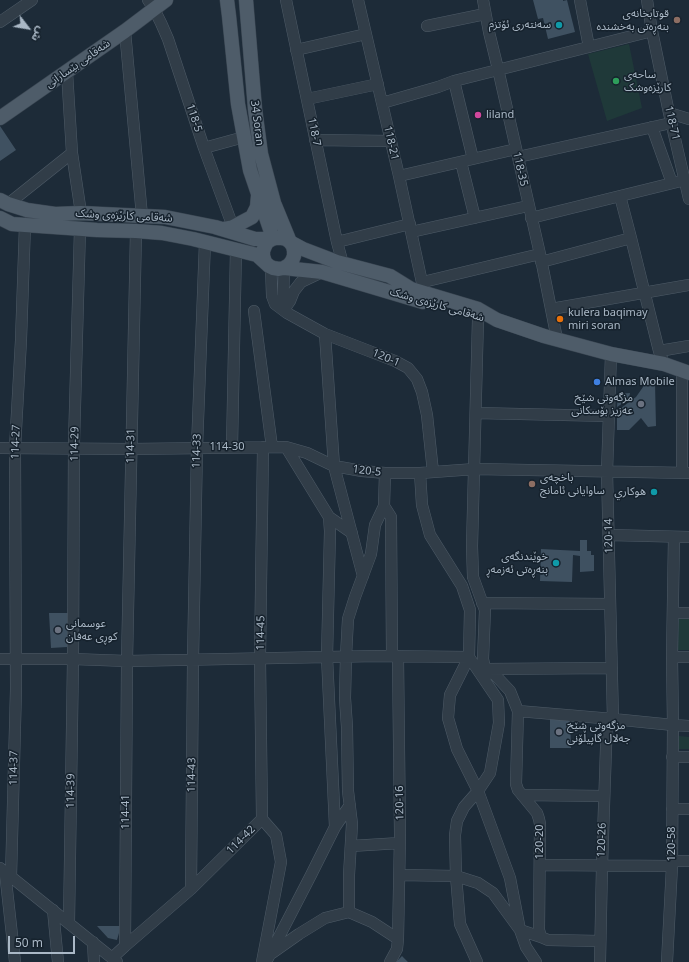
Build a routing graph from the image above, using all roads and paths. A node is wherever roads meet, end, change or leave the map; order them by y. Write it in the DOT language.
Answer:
graph roads {
  1 [pos="32,0"];
  2 [pos="166,0"];
  3 [pos="227,0"];
  4 [pos="246,0"];
  5 [pos="286,0"];
  6 [pos="358,0"];
  7 [pos="484,0"];
  8 [pos="580,0"];
  9 [pos="647,0"];
  10 [pos="153,3"];
  11 [pos="486,14"];
  12 [pos="0,22"];
  13 [pos="247,23"];
  14 [pos="427,26"];
  15 [pos="230,27"];
  16 [pos="125,31"];
  17 [pos="652,31"];
  18 [pos="366,34"];
  19 [pos="589,47"];
  20 [pos="296,50"];
  21 [pos="498,69"];
  22 [pos="67,72"];
  23 [pos="454,81"];
  24 [pos="378,84"];
  25 [pos="306,99"];
  26 [pos="382,103"];
  27 [pos="0,118"];
  28 [pos="670,118"];
  29 [pos="689,119"];
  30 [pos="652,127"];
  31 [pos="244,137"];
  32 [pos="315,140"];
  33 [pos="391,141"];
  34 [pos="204,148"];
  35 [pos="72,153"];
  36 [pos="517,153"];
  37 [pos="473,159"];
  38 [pos="461,162"];
  39 [pos="685,174"];
  40 [pos="399,176"];
  41 [pos="672,183"];
  42 [pos="258,193"];
  43 [pos="620,196"];
  44 [pos="689,198"];
  45 [pos="4,202"];
  46 [pos="528,206"];
  47 [pos="81,212"];
  48 [pos="142,216"];
  49 [pos="0,218"];
  50 [pos="475,218"];
  51 [pos="531,218"];
  52 [pos="25,225"];
  53 [pos="228,228"];
  54 [pos="410,228"];
  55 [pos="80,229"];
  56 [pos="136,231"];
  57 [pos="631,238"];
  58 [pos="272,239"];
  59 [pos="205,242"];
  60 [pos="290,242"];
  61 [pos="337,242"];
  62 [pos="236,249"];
  63 [pos="541,258"];
  64 [pos="343,264"];
  65 [pos="273,266"];
  66 [pos="322,272"];
  67 [pos="689,285"];
  68 [pos="399,288"];
  69 [pos="645,293"];
  70 [pos="551,309"];
  71 [pos="286,310"];
  72 [pos="254,311"];
  73 [pos="478,319"];
  74 [pos="497,320"];
  75 [pos="325,334"];
  76 [pos="557,339"];
  77 [pos="689,346"];
  78 [pos="611,354"];
  79 [pos="662,358"];
  80 [pos="685,372"];
  81 [pos="476,413"];
  82 [pos="608,416"];
  83 [pos="197,447"];
  84 [pos="232,447"];
  85 [pos="268,447"];
  86 [pos="286,447"];
  87 [pos="0,448"];
  88 [pos="15,448"];
  89 [pos="74,449"];
  90 [pos="131,449"];
  91 [pos="334,466"];
  92 [pos="474,469"];
  93 [pos="433,472"];
  94 [pos="607,472"];
  95 [pos="385,473"];
  96 [pos="420,473"];
  97 [pos="686,473"];
  98 [pos="384,506"];
  99 [pos="328,516"];
  100 [pos="352,533"];
  101 [pos="609,535"];
  102 [pos="674,536"];
  103 [pos="689,537"];
  104 [pos="363,576"];
  105 [pos="482,603"];
  106 [pos="610,604"];
  107 [pos="673,613"];
  108 [pos="689,613"];
  109 [pos="346,656"];
  110 [pos="395,656"];
  111 [pos="327,657"];
  112 [pos="469,657"];
  113 [pos="672,657"];
  114 [pos="689,657"];
  115 [pos="260,658"];
  116 [pos="0,659"];
  117 [pos="16,659"];
  118 [pos="73,659"];
  119 [pos="193,660"];
  120 [pos="127,661"];
  121 [pos="484,664"];
  122 [pos="612,668"];
  123 [pos="518,711"];
  124 [pos="610,719"];
  125 [pos="672,725"];
  126 [pos="689,726"];
  127 [pos="672,757"];
  128 [pos="689,757"];
  129 [pos="478,791"];
  130 [pos="522,795"];
  131 [pos="604,796"];
  132 [pos="350,805"];
  133 [pos="672,809"];
  134 [pos="689,809"];
  135 [pos="262,819"];
  136 [pos="335,827"];
  137 [pos="400,843"];
  138 [pos="351,846"];
  139 [pos="689,861"];
  140 [pos="672,864"];
  141 [pos="540,865"];
  142 [pos="602,866"];
  143 [pos="5,872"];
  144 [pos="400,875"];
  145 [pos="456,876"];
  146 [pos="191,889"];
  147 [pos="53,910"];
  148 [pos="349,912"];
  149 [pos="69,923"];
  150 [pos="520,930"];
  151 [pos="540,936"];
  152 [pos="600,941"];
  153 [pos="92,942"];
  154 [pos="398,944"];
  155 [pos="125,946"];
  156 [pos="114,960"];
  157 [pos="266,960"];
  158 [pos="475,961"];
  159 [pos="15,962"];
  160 [pos="58,962"];
  161 [pos="94,962"];
  162 [pos="390,962"];
  163 [pos="536,962"];
  164 [pos="600,962"];
  165 [pos="667,962"];
  1 -- 12 [label="street"];
  2 -- 10 [label="main road, شەقامی بێسارانی"];
  3 -- 15 [label="main road, 34 Soran"];
  4 -- 13 [label="main road, 34 Soran"];
  5 -- 20 [label="street, 118-7"];
  6 -- 18 [label="street, 118-21"];
  7 -- 11 [label="street, 118-35"];
  8 -- 19 [label="street"];
  9 -- 17 [label="street, 118-71"];
  10 -- 16 [label="main road, شەقامی بێسارانی"];
  10 -- 34 [label="street, 118-5"];
  11 -- 14 [label="street"];
  11 -- 21 [label="street, 118-35"];
  13 -- 15 [label="main road"];
  13 -- 60 [label="main road, 34 Soran"];
  15 -- 31 [label="main road, 34 Soran"];
  16 -- 22 [label="main road, شەقامی بێسارانی"];
  16 -- 48 [label="street"];
  17 -- 19 [label="street"];
  17 -- 28 [label="street, 118-71"];
  18 -- 20 [label="street"];
  18 -- 24 [label="street, 118-21"];
  19 -- 21 [label="street"];
  20 -- 25 [label="street, 118-7"];
  21 -- 23 [label="street"];
  21 -- 36 [label="street, 118-35"];
  22 -- 27 [label="main road, شەقامی بێسارانی"];
  22 -- 35 [label="street"];
  23 -- 26 [label="street"];
  23 -- 37 [label="street"];
  24 -- 25 [label="street"];
  24 -- 26 [label="street, 118-21"];
  25 -- 32 [label="street, 118-7"];
  26 -- 33 [label="street, 118-21"];
  28 -- 29 [label="street"];
  28 -- 30 [label="street"];
  28 -- 39 [label="street, 118-71"];
  30 -- 36 [label="street"];
  30 -- 41 [label="street"];
  31 -- 34 [label="street"];
  31 -- 42 [label="main road, 34 Soran"];
  32 -- 33 [label="street"];
  32 -- 61 [label="street, 118-7"];
  33 -- 40 [label="street, 118-21"];
  34 -- 53 [label="street, 118-5"];
  35 -- 45 [label="street"];
  35 -- 47 [label="street"];
  36 -- 37 [label="street"];
  36 -- 46 [label="street, 118-35"];
  37 -- 38 [label="street"];
  38 -- 40 [label="street"];
  38 -- 50 [label="street"];
  39 -- 41 [label="street"];
  39 -- 44 [label="street, 118-71"];
  40 -- 54 [label="street, 118-21"];
  41 -- 43 [label="street"];
  42 -- 53 [label="main road"];
  42 -- 58 [label="main road, 34 Soran"];
  43 -- 51 [label="street"];
  43 -- 57 [label="street"];
  45 -- 47 [label="main road, شەقامی کارێزەی وشک"];
  46 -- 50 [label="street"];
  46 -- 51 [label="street, 118-35"];
  47 -- 48 [label="main road, شەقامی کارێزەی وشک"];
  48 -- 53 [label="main road, شەقامی کارێزەی وشک"];
  49 -- 52 [label="main road, شەقامی کارێزەی وشک"];
  50 -- 54 [label="street"];
  51 -- 63 [label="street, 118-35"];
  52 -- 55 [label="main road, شەقامی کارێزەی وشک"];
  52 -- 88 [label="street, 114-27"];
  53 -- 58 [label="main road, شەقامی کارێزەی وشک"];
  54 -- 61 [label="street"];
  54 -- 63 [label="street, 118-21"];
  55 -- 56 [label="main road, شەقامی کارێزەی وشک"];
  55 -- 89 [label="street, 114-29"];
  56 -- 59 [label="main road, شەقامی کارێزەی وشک"];
  56 -- 90 [label="street, 114-31"];
  57 -- 63 [label="street"];
  57 -- 69 [label="street"];
  58 -- 60 [label="main road"];
  58 -- 65 [label="main road"];
  59 -- 62 [label="main road, شەقامی کارێزەی وشک"];
  59 -- 83 [label="street, 114-33"];
  60 -- 64 [label="main road, شەقامی کارێزەی وشک"];
  60 -- 65 [label="main road"];
  61 -- 64 [label="street, 118-7"];
  62 -- 65 [label="main road, شەقامی کارێزەی وشک"];
  62 -- 84 [label="street"];
  63 -- 70 [label="street, 118-35"];
  64 -- 68 [label="main road, شەقامی کارێزەی وشک"];
  65 -- 66 [label="main road, شەقامی کارێزەی وشک"];
  65 -- 71 [label="street, 120-1"];
  66 -- 68 [label="main road, شەقامی کارێزەی وشک"];
  66 -- 71 [label="street"];
  67 -- 69 [label="street"];
  68 -- 73 [label="main road, شەقامی کارێزەی وشک"];
  68 -- 74 [label="main road, شەقامی کارێزەی وشک"];
  69 -- 70 [label="street"];
  69 -- 79 [label="street"];
  70 -- 76 [label="street, 118-35"];
  71 -- 75 [label="street, 120-1"];
  72 -- 85 [label="street, 114-45"];
  73 -- 74 [label="main road, شەقامی کارێزەی وشک"];
  73 -- 81 [label="street"];
  74 -- 76 [label="main road, شەقامی کارێزەی وشک"];
  75 -- 91 [label="street"];
  75 -- 93 [label="street, 120-1"];
  76 -- 78 [label="main road, شەقامی کارێزەی وشک"];
  77 -- 79 [label="street"];
  78 -- 79 [label="main road, شەقامی کارێزەی وشک"];
  78 -- 82 [label="street"];
  78 -- 94 [label="street, 120-14"];
  79 -- 80 [label="main road, شەقامی کارێزەی وشک"];
  80 -- 97 [label="street"];
  81 -- 82 [label="street"];
  81 -- 92 [label="street"];
  82 -- 94 [label="street"];
  83 -- 84 [label="street, 114-30"];
  83 -- 90 [label="street, 114-30"];
  83 -- 119 [label="street, 114-33"];
  84 -- 85 [label="street, 114-30"];
  85 -- 86 [label="street, 120-5"];
  85 -- 115 [label="street, 114-45"];
  86 -- 91 [label="street, 120-5"];
  86 -- 99 [label="street"];
  87 -- 88 [label="street, 114-30"];
  88 -- 89 [label="street, 114-30"];
  88 -- 117 [label="street, 114-27"];
  89 -- 90 [label="street, 114-30"];
  89 -- 118 [label="street, 114-29"];
  90 -- 120 [label="street, 114-31"];
  91 -- 95 [label="street, 120-5"];
  91 -- 100 [label="street"];
  92 -- 93 [label="street, 120-5"];
  92 -- 94 [label="street, 120-5"];
  92 -- 105 [label="street"];
  93 -- 96 [label="street, 120-5"];
  94 -- 97 [label="street, 120-5"];
  94 -- 101 [label="street, 120-14"];
  95 -- 96 [label="street, 120-5"];
  95 -- 98 [label="street"];
  96 -- 112 [label="street"];
  98 -- 104 [label="street"];
  98 -- 110 [label="street, 120-16"];
  99 -- 100 [label="street"];
  99 -- 111 [label="street"];
  100 -- 104 [label="street"];
  101 -- 102 [label="street"];
  101 -- 106 [label="street, 120-14"];
  102 -- 103 [label="street"];
  102 -- 107 [label="street, 120-58"];
  104 -- 109 [label="street"];
  105 -- 106 [label="street"];
  105 -- 121 [label="street"];
  106 -- 122 [label="street, 120-14"];
  107 -- 108 [label="street"];
  107 -- 113 [label="street, 120-58"];
  109 -- 110 [label="street"];
  109 -- 111 [label="street"];
  109 -- 132 [label="street"];
  110 -- 112 [label="street"];
  110 -- 137 [label="street, 120-16"];
  111 -- 115 [label="street"];
  111 -- 136 [label="street"];
  112 -- 129 [label="street"];
  112 -- 129 [label="street"];
  113 -- 114 [label="street"];
  113 -- 125 [label="street, 120-58"];
  115 -- 119 [label="street"];
  115 -- 135 [label="street, 114-45"];
  116 -- 117 [label="street"];
  117 -- 118 [label="street"];
  117 -- 143 [label="street, 114-37"];
  118 -- 120 [label="street"];
  118 -- 149 [label="street, 114-39"];
  119 -- 120 [label="street"];
  119 -- 146 [label="street, 114-43"];
  120 -- 155 [label="street, 114-41"];
  121 -- 122 [label="street"];
  121 -- 123 [label="street, 120-20"];
  122 -- 124 [label="street, 120-14"];
  123 -- 124 [label="street"];
  123 -- 130 [label="street, 120-20"];
  124 -- 125 [label="street"];
  124 -- 131 [label="street, 120-26"];
  125 -- 126 [label="street"];
  125 -- 127 [label="street, 120-58"];
  127 -- 128 [label="street"];
  127 -- 133 [label="street, 120-58"];
  129 -- 145 [label="street"];
  129 -- 150 [label="street"];
  130 -- 131 [label="street"];
  130 -- 141 [label="street, 120-20"];
  131 -- 142 [label="street, 120-26"];
  132 -- 136 [label="street"];
  132 -- 138 [label="street"];
  133 -- 134 [label="street"];
  133 -- 140 [label="street, 120-58"];
  135 -- 146 [label="street, 114-42"];
  135 -- 157 [label="street, 114-42"];
  136 -- 157 [label="street"];
  137 -- 138 [label="street"];
  137 -- 144 [label="street, 120-16"];
  138 -- 148 [label="street"];
  139 -- 140 [label="street"];
  140 -- 142 [label="street"];
  140 -- 165 [label="street, 120-58"];
  141 -- 142 [label="street"];
  141 -- 151 [label="street, 120-20"];
  142 -- 152 [label="street, 120-26"];
  143 -- 147 [label="street"];
  143 -- 159 [label="street, 114-37"];
  144 -- 145 [label="street"];
  144 -- 154 [label="street, 120-16"];
  145 -- 150 [label="street"];
  145 -- 158 [label="street"];
  146 -- 155 [label="street, 114-42"];
  147 -- 149 [label="street"];
  147 -- 160 [label="street"];
  148 -- 154 [label="street"];
  148 -- 157 [label="street"];
  149 -- 153 [label="street"];
  150 -- 151 [label="street"];
  150 -- 163 [label="street"];
  151 -- 152 [label="street"];
  152 -- 164 [label="street, 120-26"];
  153 -- 156 [label="street"];
  153 -- 161 [label="street"];
  154 -- 162 [label="street"];
  155 -- 156 [label="street"];
}
